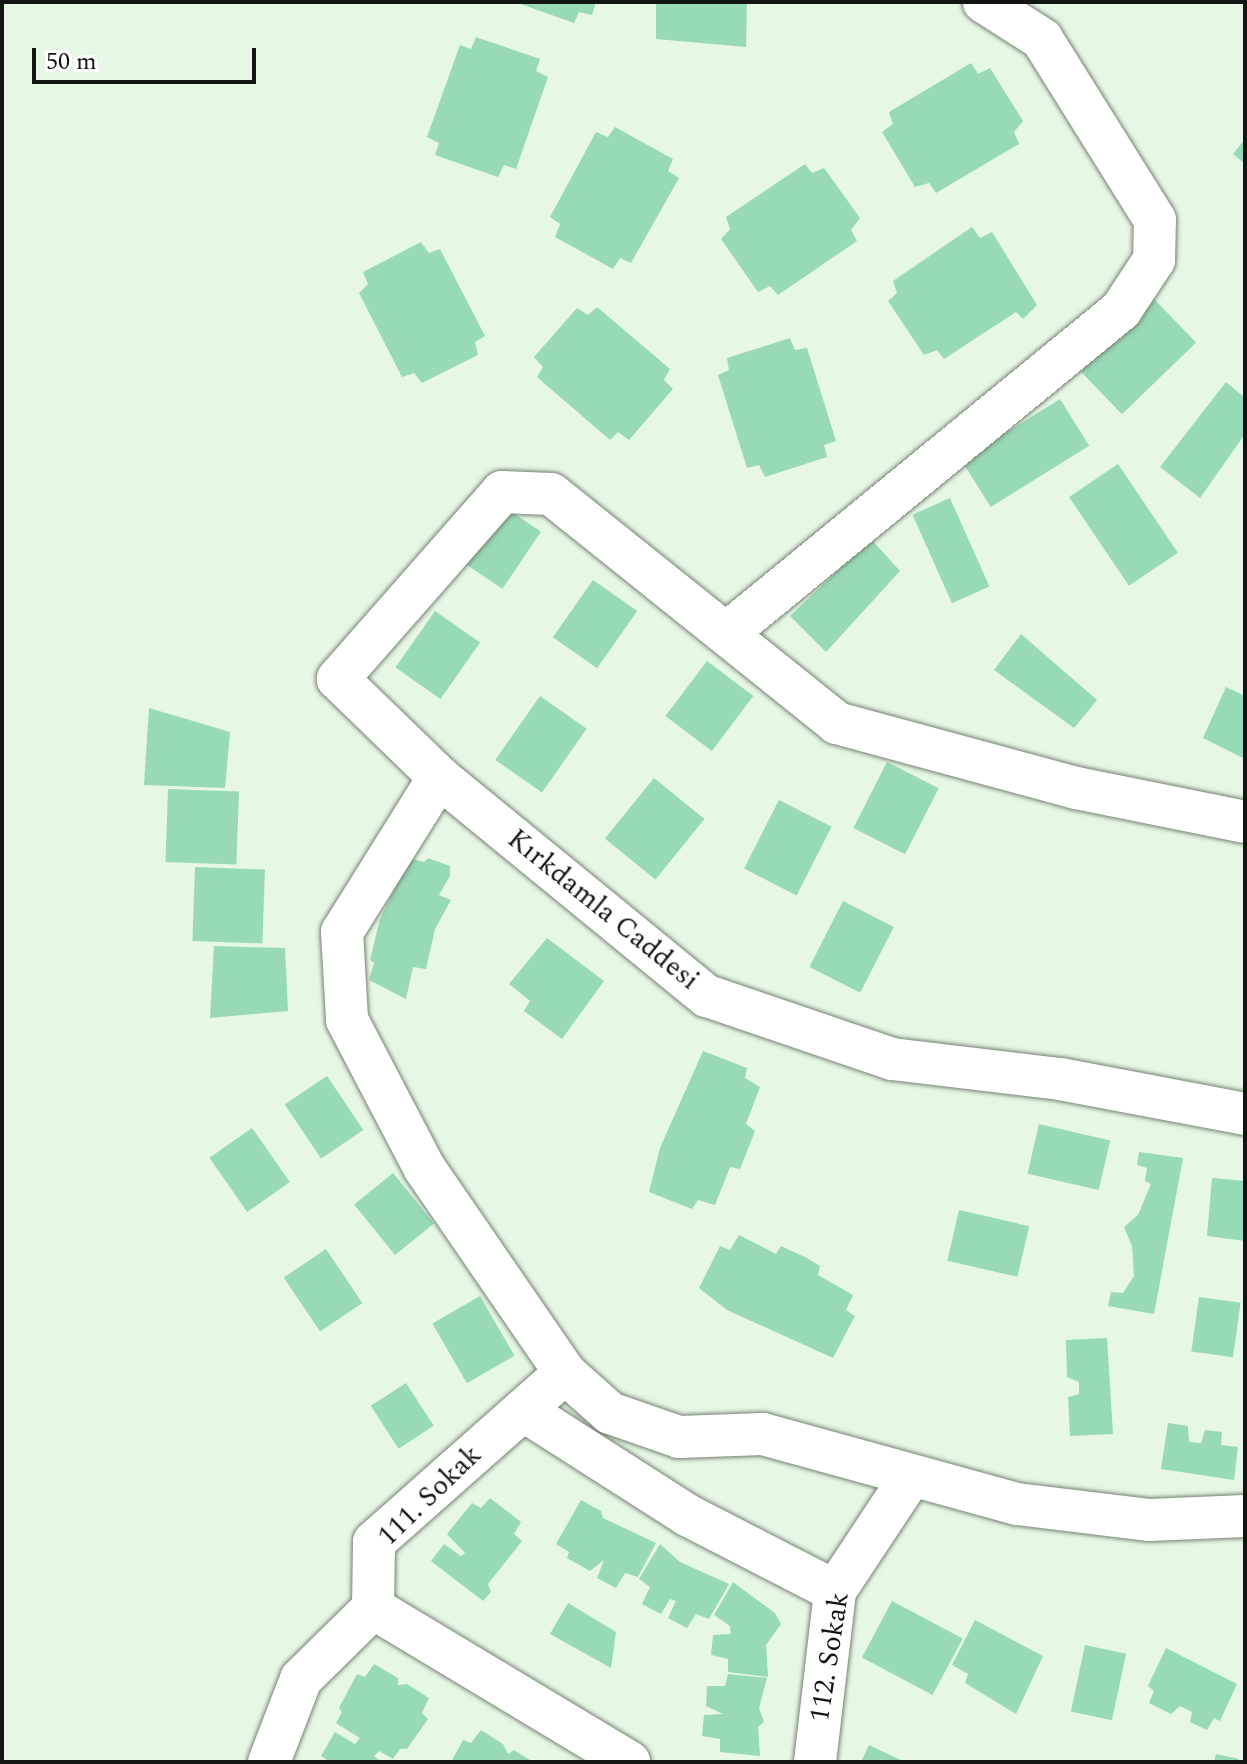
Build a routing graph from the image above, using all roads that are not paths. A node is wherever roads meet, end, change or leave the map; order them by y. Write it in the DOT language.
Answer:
graph roads {
  1 [pos="984,2"];
  2 [pos="727,633"];
  3 [pos="439,777"];
  4 [pos="1245,822"];
  5 [pos="1245,1114"];
  6 [pos="565,1373"];
  7 [pos="523,1410"];
  8 [pos="911,1476"];
  9 [pos="1245,1516"];
  10 [pos="835,1591"];
  11 [pos="373,1608"];
  12 [pos="269,1762"];
  13 [pos="629,1762"];
  14 [pos="815,1762"];
  1 -- 2 [label="street"];
  2 -- 3 [label="street, Kırkdamla Caddesi"];
  2 -- 4 [label="street"];
  3 -- 5 [label="street, Kırkdamla Caddesi"];
  3 -- 6 [label="street"];
  6 -- 7 [label="street, 111. Sokak"];
  6 -- 8 [label="street"];
  7 -- 10 [label="street"];
  7 -- 11 [label="street, 111. Sokak"];
  8 -- 9 [label="street"];
  8 -- 10 [label="street, 112. Sokak"];
  10 -- 14 [label="street, 112. Sokak"];
  11 -- 12 [label="street"];
  11 -- 13 [label="street"];
}
